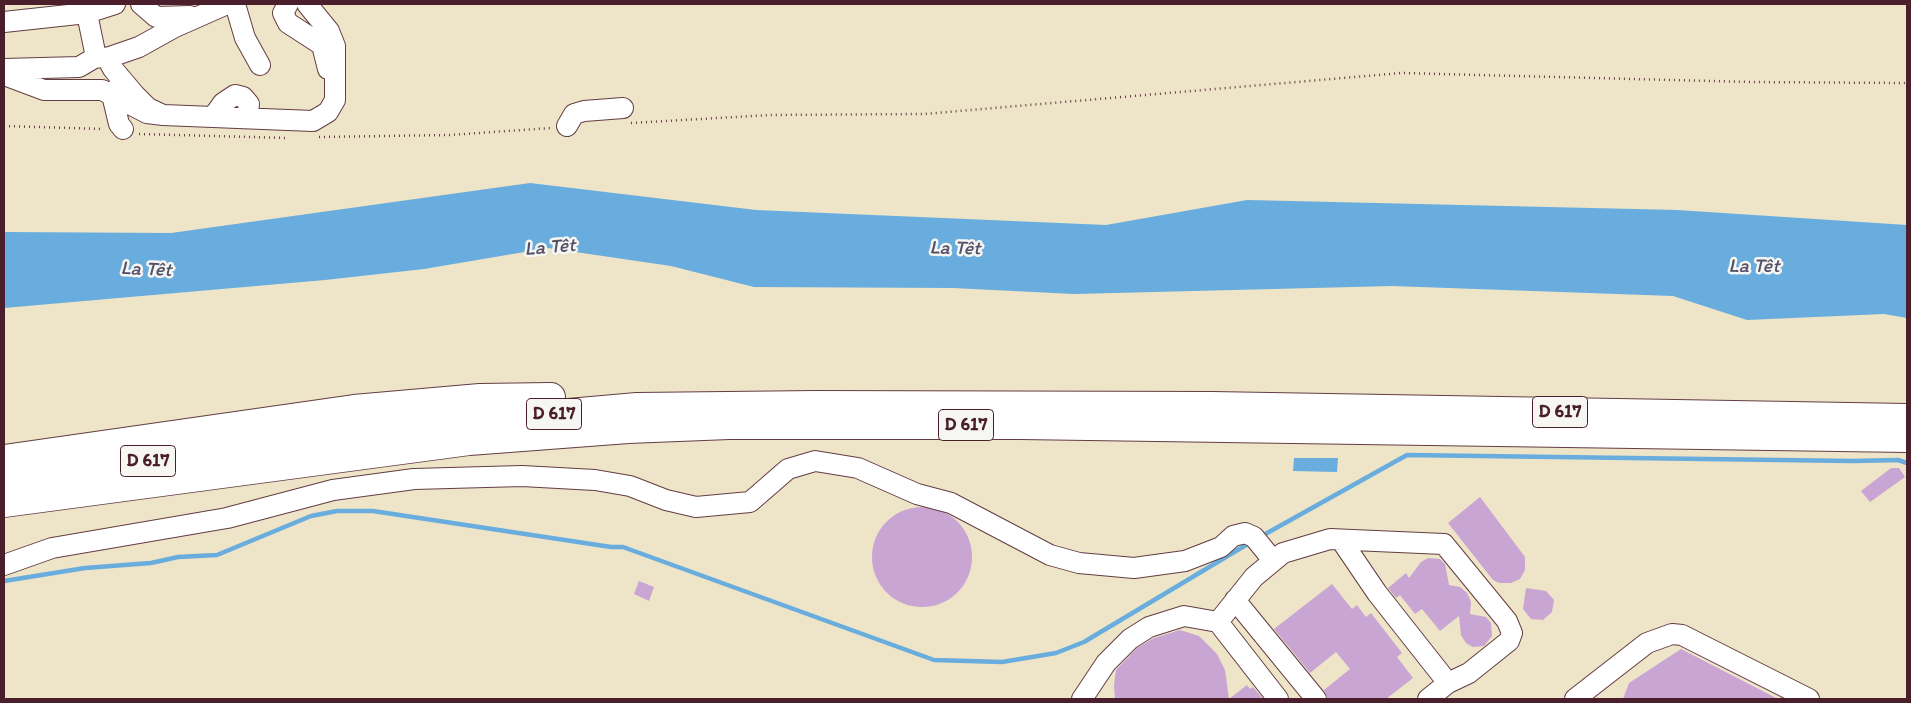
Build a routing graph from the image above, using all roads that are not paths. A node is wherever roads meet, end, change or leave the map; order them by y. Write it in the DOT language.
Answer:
graph roads {
  1 [pos="115,4"];
  2 [pos="141,4"];
  3 [pos="227,4"];
  4 [pos="235,4"];
  5 [pos="288,4"];
  6 [pos="307,4"];
  7 [pos="86,9"];
  8 [pos="48,10"];
  9 [pos="22,11"];
  10 [pos="202,15"];
  11 [pos="4,22"];
  12 [pos="102,58"];
  13 [pos="260,65"];
  14 [pos="4,69"];
  15 [pos="4,75"];
  16 [pos="116,86"];
  17 [pos="624,115"];
  18 [pos="213,117"];
  19 [pos="567,126"];
  20 [pos="123,129"];
  21 [pos="816,405"];
  22 [pos="1907,418"];
  23 [pos="1907,438"];
  24 [pos="4,459"];
  25 [pos="4,480"];
  26 [pos="12,504"];
  27 [pos="1340,540"];
  28 [pos="1260,544"];
  29 [pos="4,565"];
  30 [pos="1235,600"];
  31 [pos="1218,622"];
  32 [pos="1288,664"];
  33 [pos="1265,683"];
  34 [pos="1448,683"];
  35 [pos="1082,699"];
  36 [pos="1278,699"];
  37 [pos="1316,699"];
  38 [pos="1428,699"];
  39 [pos="1575,699"];
  40 [pos="1809,699"];
  1 -- 7 [label="street"];
  2 -- 10 [label="street"];
  3 -- 10 [label="street"];
  4 -- 13 [label="street"];
  5 -- 18 [label="street"];
  6 -- 18 [label="street"];
  7 -- 8 [label="street"];
  7 -- 12 [label="street"];
  8 -- 9 [label="street"];
  9 -- 11 [label="street"];
  10 -- 12 [label="street"];
  12 -- 14 [label="street"];
  12 -- 16 [label="street"];
  15 -- 16 [label="street"];
  16 -- 18 [label="street"];
  16 -- 20 [label="street"];
  17 -- 19 [label="street"];
  21 -- 22 [label="highway, D 617"];
  21 -- 24 [label="highway"];
  21 -- 25 [label="highway, D 617"];
  23 -- 26 [label="highway, D 617"];
  27 -- 30 [label="street"];
  27 -- 34 [label="street"];
  27 -- 34 [label="street"];
  28 -- 29 [label="street"];
  30 -- 31 [label="street"];
  30 -- 32 [label="street"];
  31 -- 33 [label="street"];
  31 -- 35 [label="street"];
  32 -- 33 [label="street"];
  32 -- 37 [label="street"];
  33 -- 36 [label="street"];
  34 -- 38 [label="street"];
  39 -- 40 [label="street"];
}
